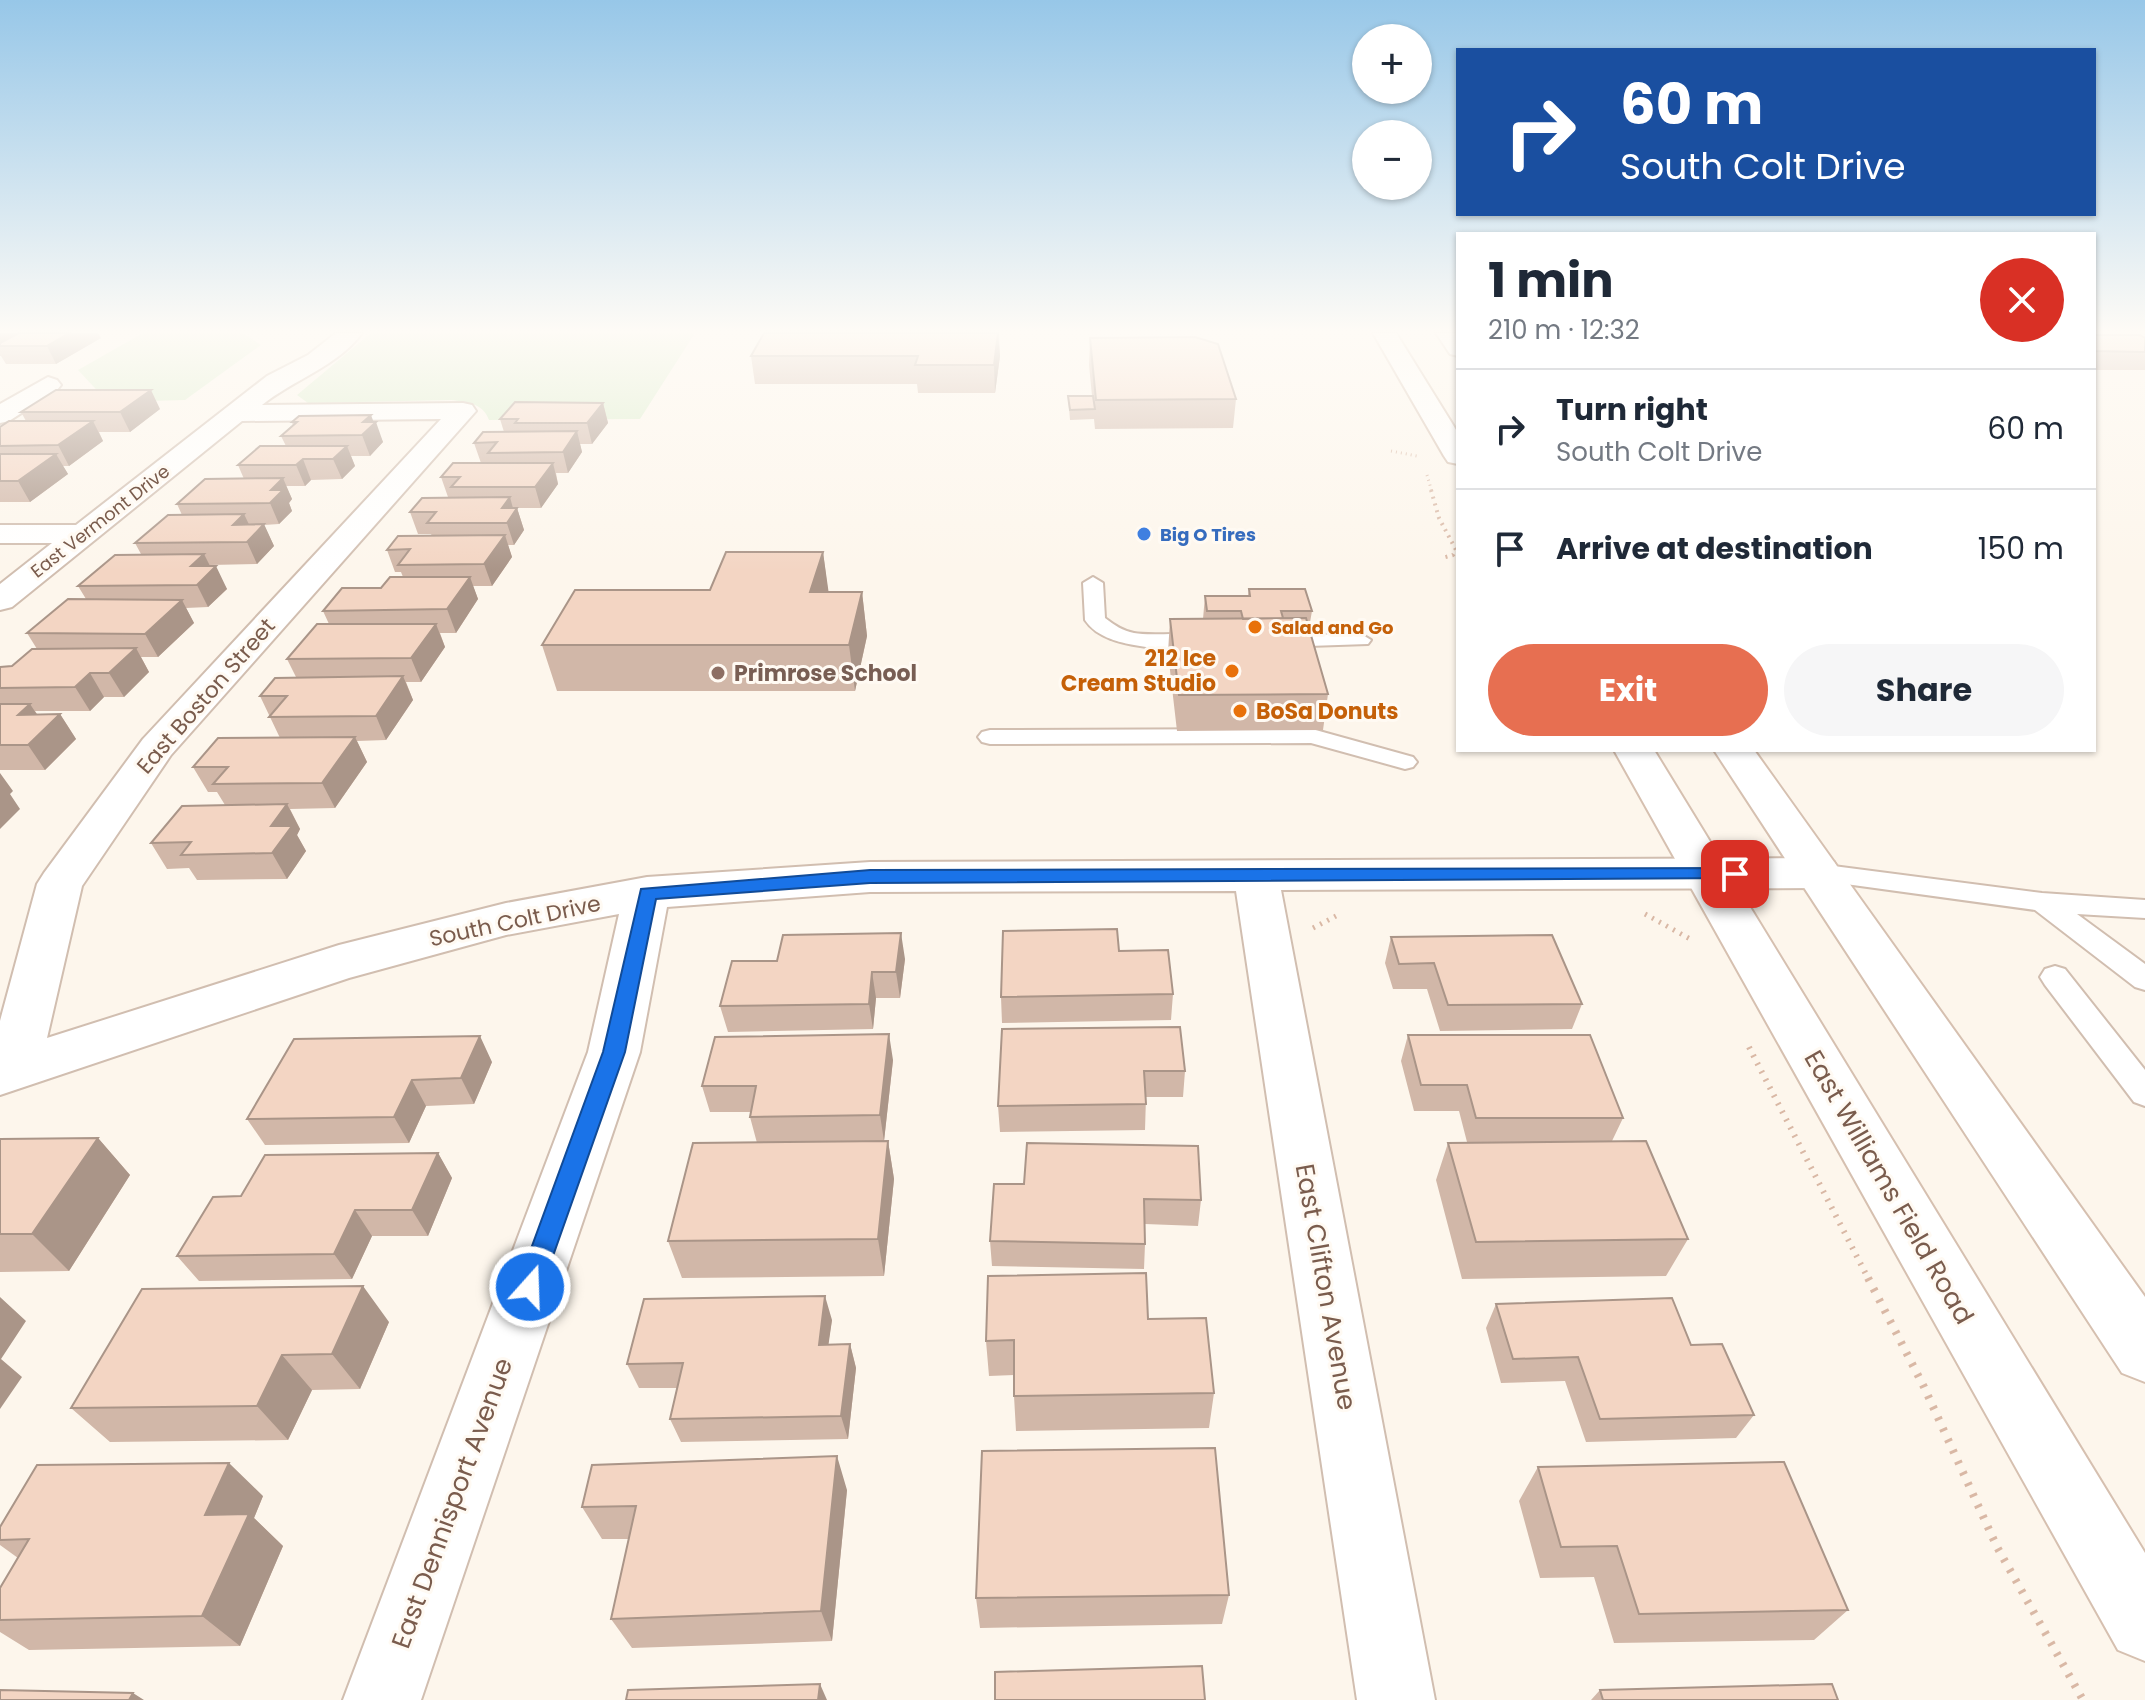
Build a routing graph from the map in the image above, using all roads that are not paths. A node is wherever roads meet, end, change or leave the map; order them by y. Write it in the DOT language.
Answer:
graph roads {
  1 [pos="312,412"];
  2 [pos="462,412"];
  3 [pos="1432,412"];
  4 [pos="236,413"];
  5 [pos="1456,453"];
  6 [pos="0,534"];
  7 [pos="83,534"];
  8 [pos="1093,583"];
  9 [pos="0,600"];
  10 [pos="1361,640"];
  11 [pos="1225,641"];
  12 [pos="1279,641"];
  13 [pos="990,737"];
  14 [pos="1635,752"];
  15 [pos="1735,752"];
  16 [pos="1405,762"];
  17 [pos="1818,873"];
  18 [pos="1707,874"];
  19 [pos="1256,875"];
  20 [pos="647,893"];
  21 [pos="2042,902"];
  22 [pos="2145,909"];
  23 [pos="2055,977"];
  24 [pos="2145,979"];
  25 [pos="6,1073"];
  26 [pos="2145,1093"];
  27 [pos="2145,1351"];
  28 [pos="2145,1623"];
  29 [pos="382,1700"];
  30 [pos="1396,1700"];
  1 -- 4 [label="street, East Boston Street"];
  2 -- 25 [label="street, East Boston Street"];
  3 -- 5 [label="street"];
  4 -- 7 [label="street, East Vermont Drive"];
  6 -- 7 [label="street"];
  7 -- 9 [label="street, East Vermont Drive"];
  8 -- 11 [label="lane"];
  10 -- 12 [label="lane"];
  13 -- 16 [label="lane"];
  14 -- 18 [label="street, East Williams Field Road"];
  15 -- 17 [label="street"];
  17 -- 18 [label="street, South Colt Drive"];
  17 -- 21 [label="lane"];
  17 -- 27 [label="street"];
  18 -- 19 [label="street, South Colt Drive"];
  18 -- 28 [label="street, East Williams Field Road"];
  19 -- 20 [label="street, South Colt Drive"];
  19 -- 30 [label="street, East Clifton Avenue"];
  20 -- 25 [label="street, South Colt Drive"];
  20 -- 29 [label="street, East Dennisport Avenue"];
  21 -- 22 [label="lane"];
  21 -- 24 [label="lane"];
  23 -- 26 [label="lane"];
}
